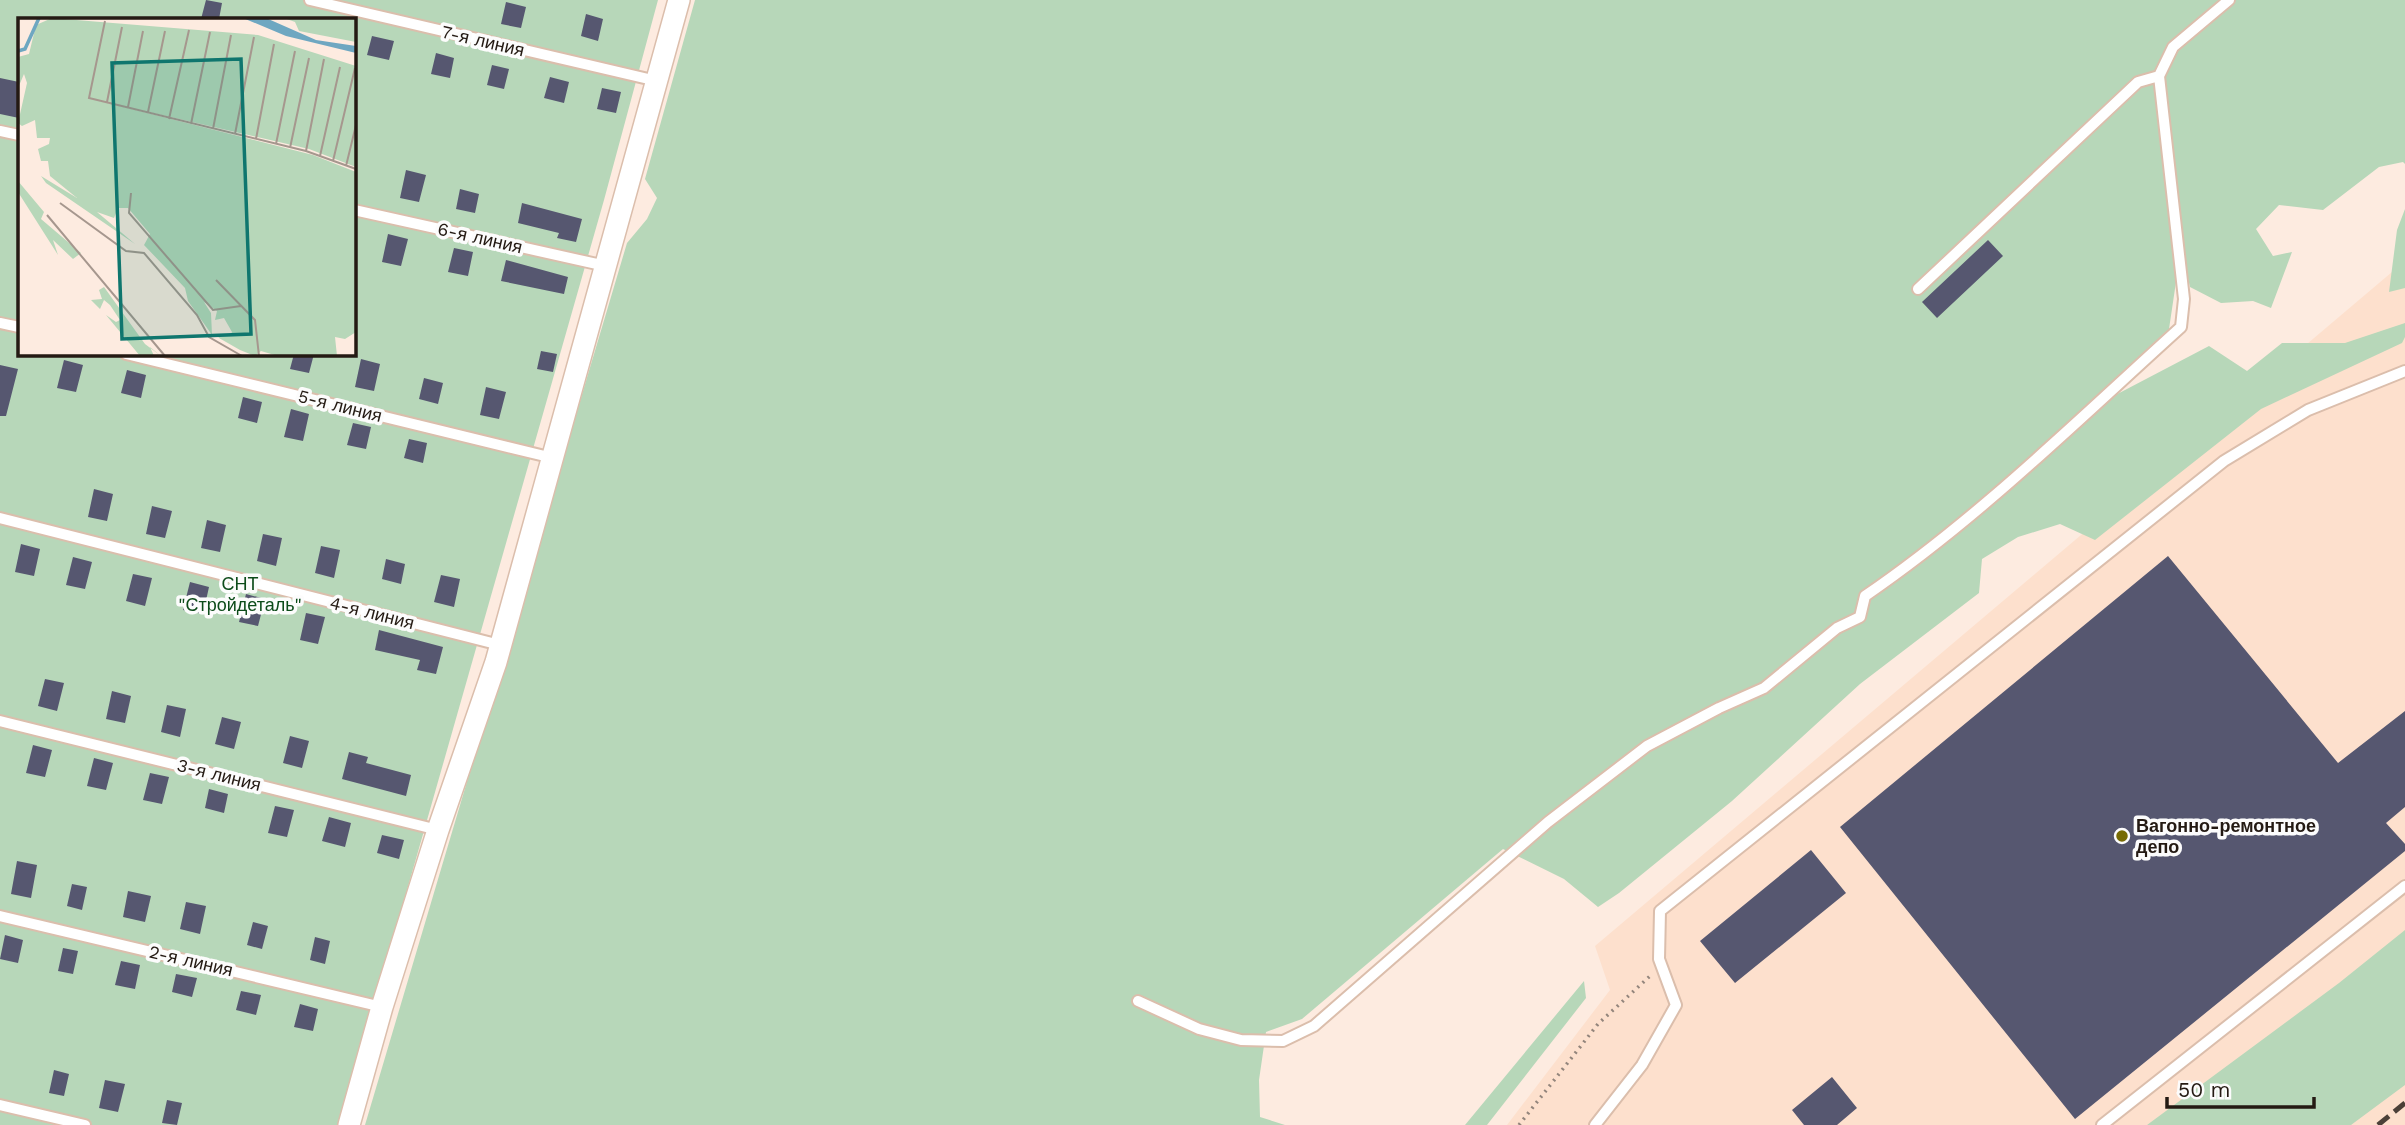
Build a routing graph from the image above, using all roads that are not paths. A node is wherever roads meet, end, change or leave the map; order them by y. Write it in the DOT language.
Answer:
graph roads {
  1 [pos="310,0"];
  2 [pos="679,0"];
  3 [pos="2229,0"];
  4 [pos="2159,76"];
  5 [pos="656,82"];
  6 [pos="0,131"];
  7 [pos="18,135"];
  8 [pos="355,210"];
  9 [pos="606,266"];
  10 [pos="1918,289"];
  11 [pos="0,323"];
  12 [pos="18,327"];
  13 [pos="131,355"];
  14 [pos="2405,371"];
  15 [pos="553,458"];
  16 [pos="0,518"];
  17 [pos="500,646"];
  18 [pos="0,721"];
  19 [pos="439,830"];
  20 [pos="2405,886"];
  21 [pos="0,916"];
  22 [pos="1138,1001"];
  23 [pos="382,1007"];
  24 [pos="0,1105"];
  25 [pos="85,1125"];
  26 [pos="349,1125"];
  27 [pos="1595,1125"];
  28 [pos="2102,1125"];
  1 -- 5 [label="lane, 7-я линия"];
  2 -- 5 [label="street"];
  3 -- 4 [label="lane"];
  4 -- 10 [label="lane"];
  4 -- 22 [label="lane"];
  5 -- 9 [label="street"];
  6 -- 7 [label="lane"];
  8 -- 9 [label="lane, 6-я линия"];
  9 -- 15 [label="street"];
  11 -- 12 [label="lane"];
  13 -- 15 [label="lane, 5-я линия"];
  14 -- 27 [label="lane"];
  15 -- 17 [label="street"];
  16 -- 17 [label="lane, 4-я линия"];
  17 -- 19 [label="street"];
  18 -- 19 [label="lane, 3-я линия"];
  19 -- 23 [label="street"];
  20 -- 28 [label="lane"];
  21 -- 23 [label="lane, 2-я линия"];
  23 -- 26 [label="street"];
  24 -- 25 [label="lane"];
}
